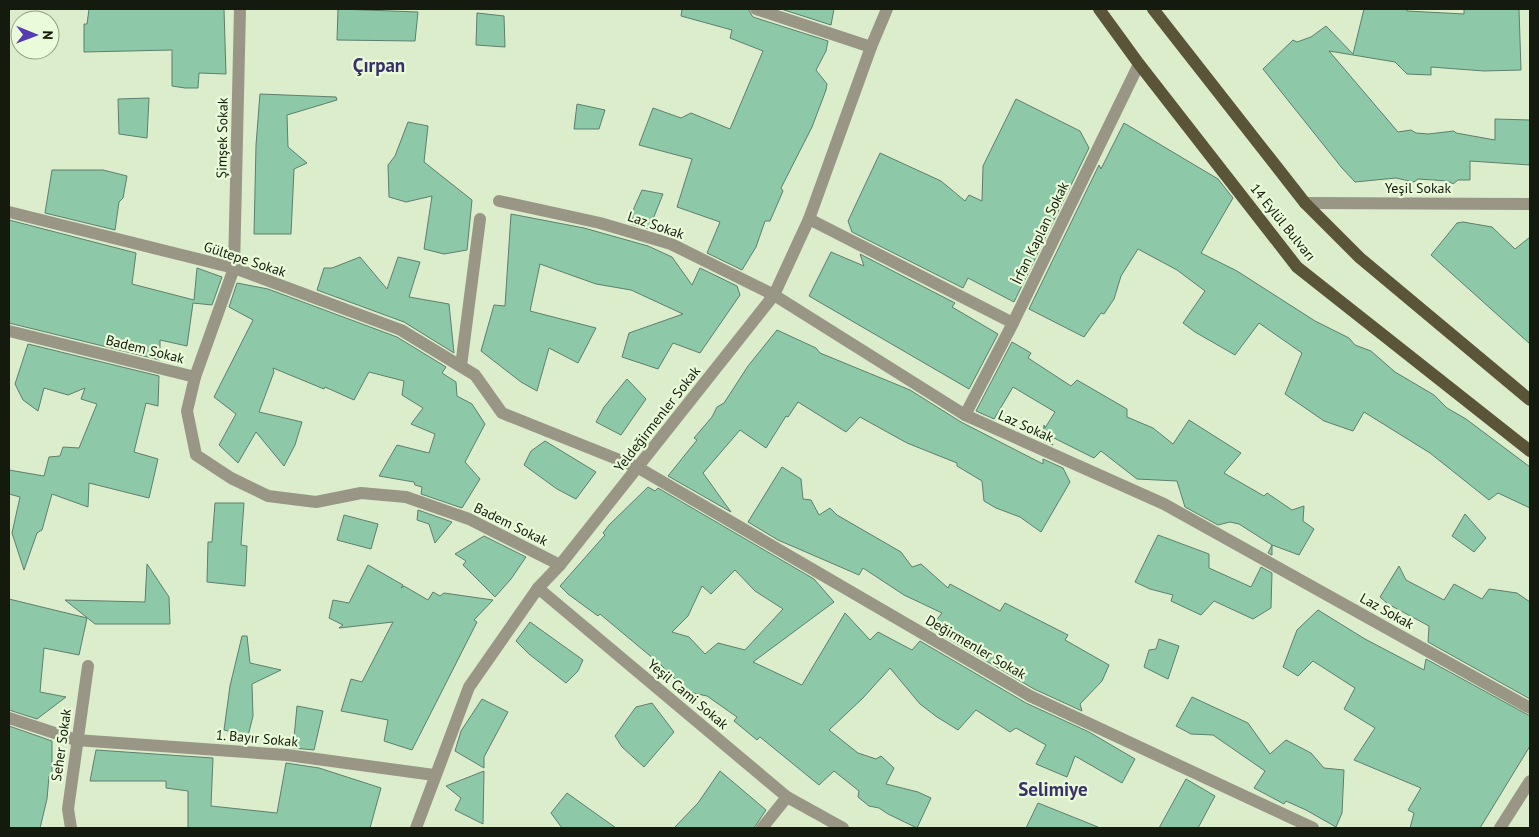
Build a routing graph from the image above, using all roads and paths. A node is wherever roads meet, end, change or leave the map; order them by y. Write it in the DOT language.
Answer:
graph roads {
  1 [pos="240,9"];
  2 [pos="756,9"];
  3 [pos="887,9"];
  4 [pos="1099,9"];
  5 [pos="1154,9"];
  6 [pos="871,47"];
  7 [pos="1138,64"];
  8 [pos="499,201"];
  9 [pos="1305,202"];
  10 [pos="1530,204"];
  11 [pos="9,212"];
  12 [pos="480,219"];
  13 [pos="809,219"];
  14 [pos="234,268"];
  15 [pos="774,295"];
  16 [pos="1013,323"];
  17 [pos="9,331"];
  18 [pos="461,366"];
  19 [pos="195,377"];
  20 [pos="1530,400"];
  21 [pos="965,415"];
  22 [pos="1530,451"];
  23 [pos="637,467"];
  24 [pos="560,565"];
  25 [pos="538,588"];
  26 [pos="88,666"];
  27 [pos="1530,708"];
  28 [pos="9,718"];
  29 [pos="76,740"];
  30 [pos="434,775"];
  31 [pos="1530,782"];
  32 [pos="787,797"];
  33 [pos="71,828"];
  34 [pos="416,828"];
  35 [pos="762,828"];
  36 [pos="844,828"];
  37 [pos="1313,828"];
  38 [pos="1500,828"];
  1 -- 14 [label="street, Şimşek Sokak"];
  2 -- 6 [label="street"];
  3 -- 6 [label="street, Yeldeğirmenler Sokak"];
  4 -- 7 [label="main road, 14 Eylül Bulvarı"];
  5 -- 9 [label="main road"];
  6 -- 13 [label="street, Yeldeğirmenler Sokak"];
  7 -- 16 [label="street, İrfan Kaplan Sokak"];
  7 -- 22 [label="main road, 14 Eylül Bulvarı"];
  8 -- 15 [label="street, Laz Sokak"];
  9 -- 10 [label="street, Yeşil Sokak"];
  9 -- 20 [label="main road"];
  11 -- 14 [label="street, Gültepe Sokak"];
  12 -- 18 [label="street"];
  13 -- 15 [label="street, Yeldeğirmenler Sokak"];
  13 -- 16 [label="street"];
  14 -- 18 [label="street, Gültepe Sokak"];
  14 -- 19 [label="street, Şimşek Sokak"];
  15 -- 21 [label="street, Laz Sokak"];
  15 -- 23 [label="street, Yeldeğirmenler Sokak"];
  16 -- 21 [label="street, İrfan Kaplan Sokak"];
  17 -- 19 [label="street, Badem Sokak"];
  18 -- 23 [label="street, Gültepe Sokak"];
  19 -- 24 [label="street, Badem Sokak"];
  21 -- 27 [label="street, Laz Sokak"];
  23 -- 24 [label="street, Yeldeğirmenler Sokak"];
  23 -- 37 [label="street, Değirmenler Sokak"];
  24 -- 25 [label="street, Yeldeğirmenler Sokak"];
  25 -- 30 [label="street, Yeldeğirmenler Sokak"];
  25 -- 32 [label="street, Yeşil Cami Sokak"];
  26 -- 29 [label="street, Seher Sokak"];
  28 -- 29 [label="street, 1. Bayır Sokak"];
  29 -- 30 [label="street, 1. Bayır Sokak"];
  29 -- 33 [label="street, Seher Sokak"];
  30 -- 34 [label="street, Yeldeğirmenler Sokak"];
  31 -- 38 [label="street"];
  32 -- 35 [label="street"];
  32 -- 36 [label="street, Yeşil Cami Sokak"];
}
